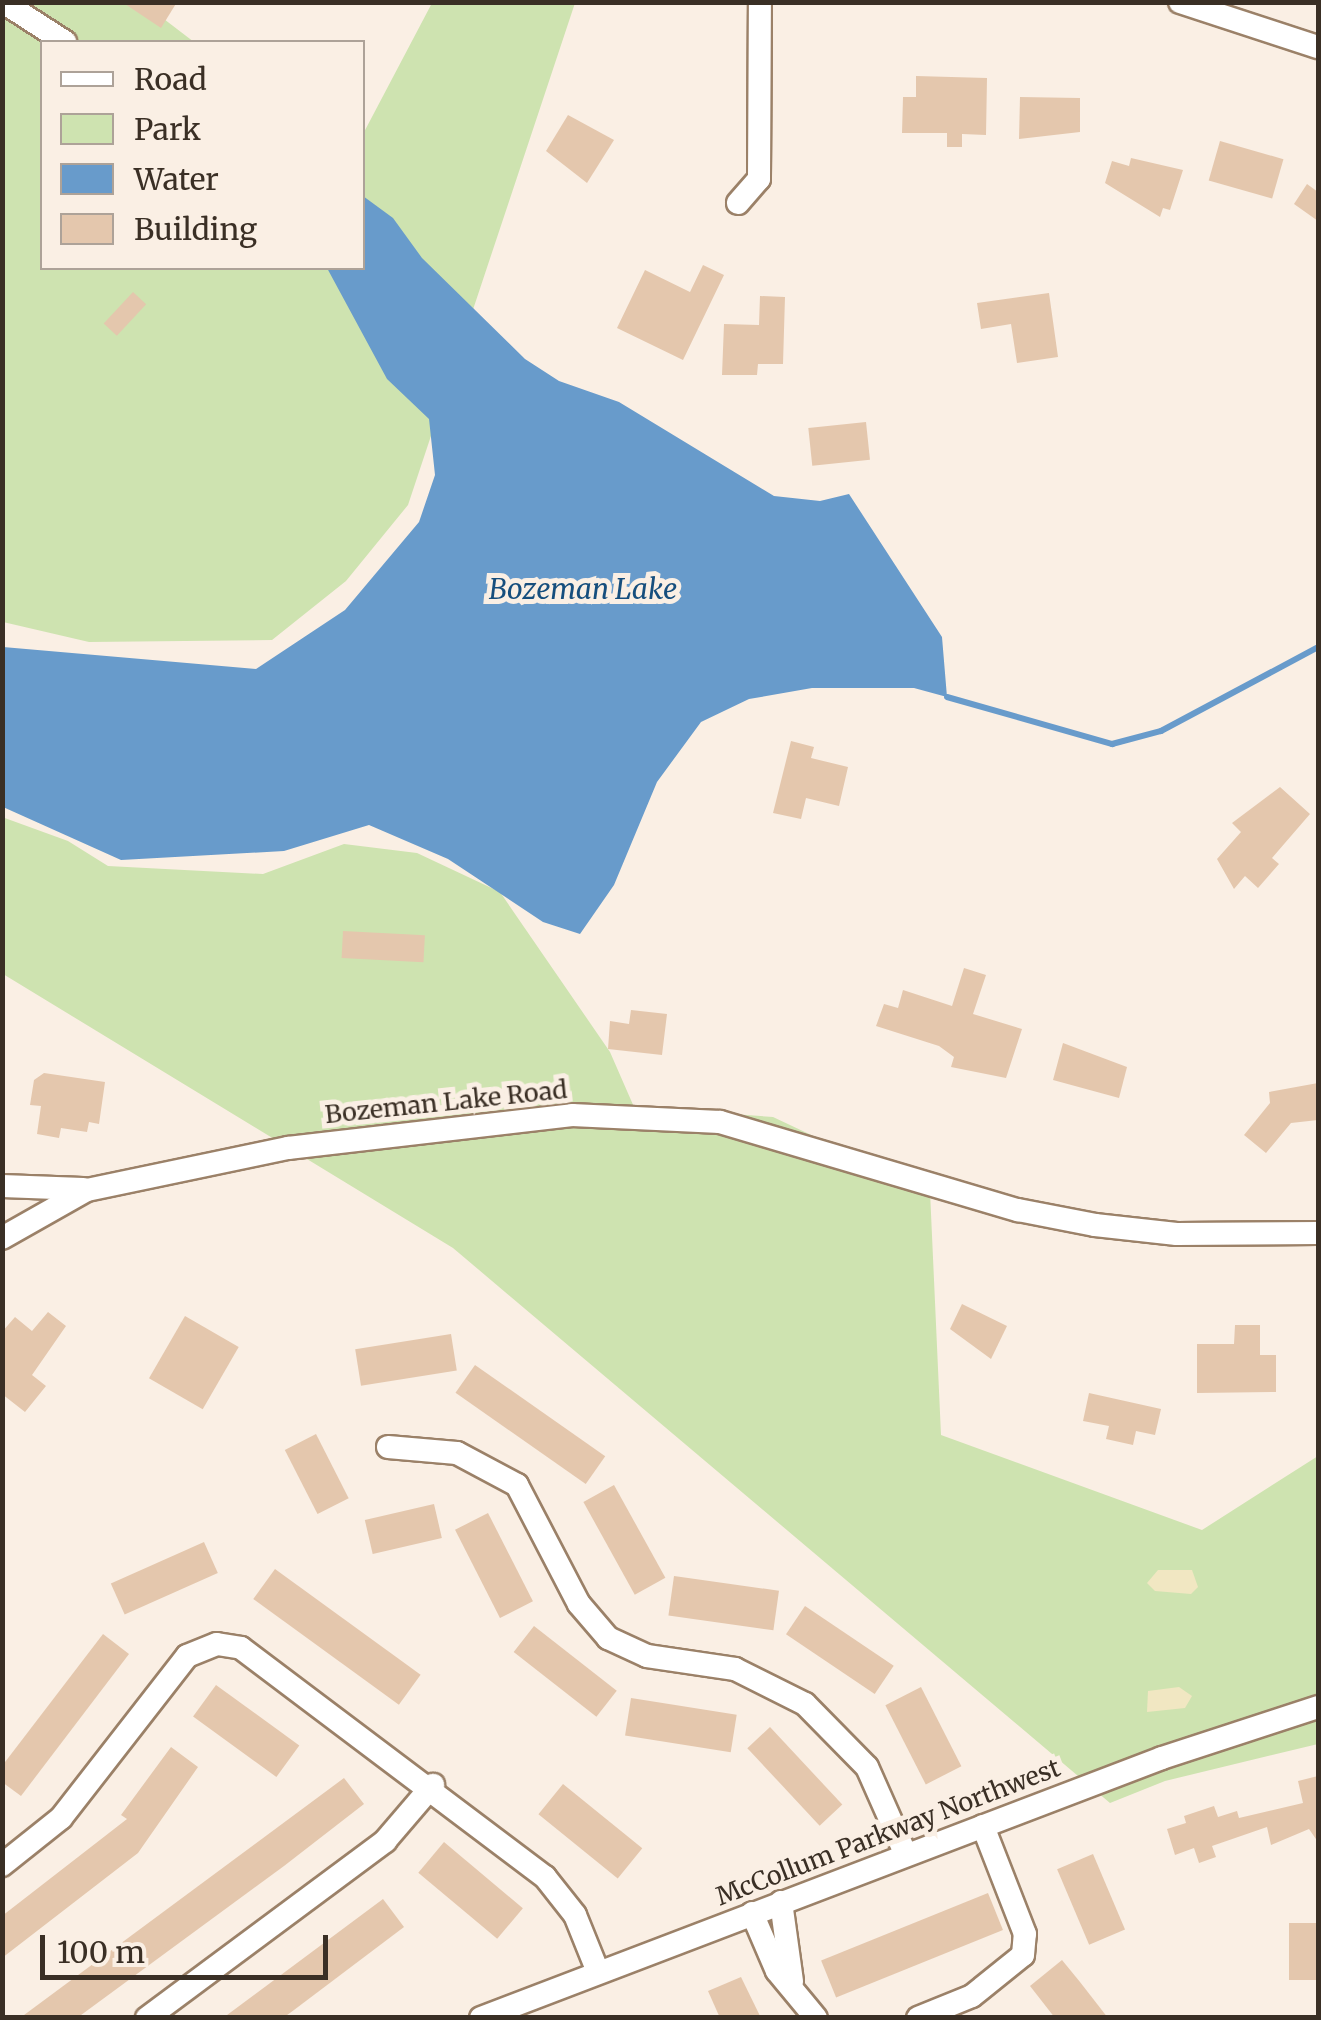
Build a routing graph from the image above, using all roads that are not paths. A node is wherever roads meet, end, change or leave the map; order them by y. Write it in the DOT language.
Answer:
graph roads {
  1 [pos="3,2"];
  2 [pos="760,2"];
  3 [pos="1180,2"];
  4 [pos="62,40"];
  5 [pos="1318,47"];
  6 [pos="738,203"];
  7 [pos="2,1186"];
  8 [pos="87,1190"];
  9 [pos="1318,1233"];
  10 [pos="2,1238"];
  11 [pos="388,1446"];
  12 [pos="1318,1707"];
  13 [pos="433,1785"];
  14 [pos="983,1826"];
  15 [pos="906,1855"];
  16 [pos="2,1865"];
  17 [pos="781,1902"];
  18 [pos="752,1913"];
  19 [pos="598,1972"];
  20 [pos="792,1982"];
  21 [pos="148,2018"];
  22 [pos="480,2018"];
  23 [pos="816,2018"];
  24 [pos="918,2018"];
  1 -- 4 [label="street"];
  2 -- 6 [label="street"];
  3 -- 5 [label="street"];
  7 -- 8 [label="street"];
  8 -- 9 [label="street, Bozeman Lake Road"];
  8 -- 10 [label="street, Bozeman Lake Road"];
  11 -- 15 [label="street"];
  12 -- 14 [label="street, McCollum Parkway Northwest"];
  13 -- 16 [label="street"];
  13 -- 19 [label="street"];
  13 -- 21 [label="street"];
  14 -- 15 [label="street, McCollum Parkway Northwest"];
  14 -- 24 [label="street"];
  15 -- 17 [label="street, McCollum Parkway Northwest"];
  17 -- 18 [label="street, McCollum Parkway Northwest"];
  17 -- 20 [label="street"];
  18 -- 19 [label="street, McCollum Parkway Northwest"];
  18 -- 20 [label="street"];
  19 -- 22 [label="street, McCollum Parkway Northwest"];
  20 -- 23 [label="street"];
}
